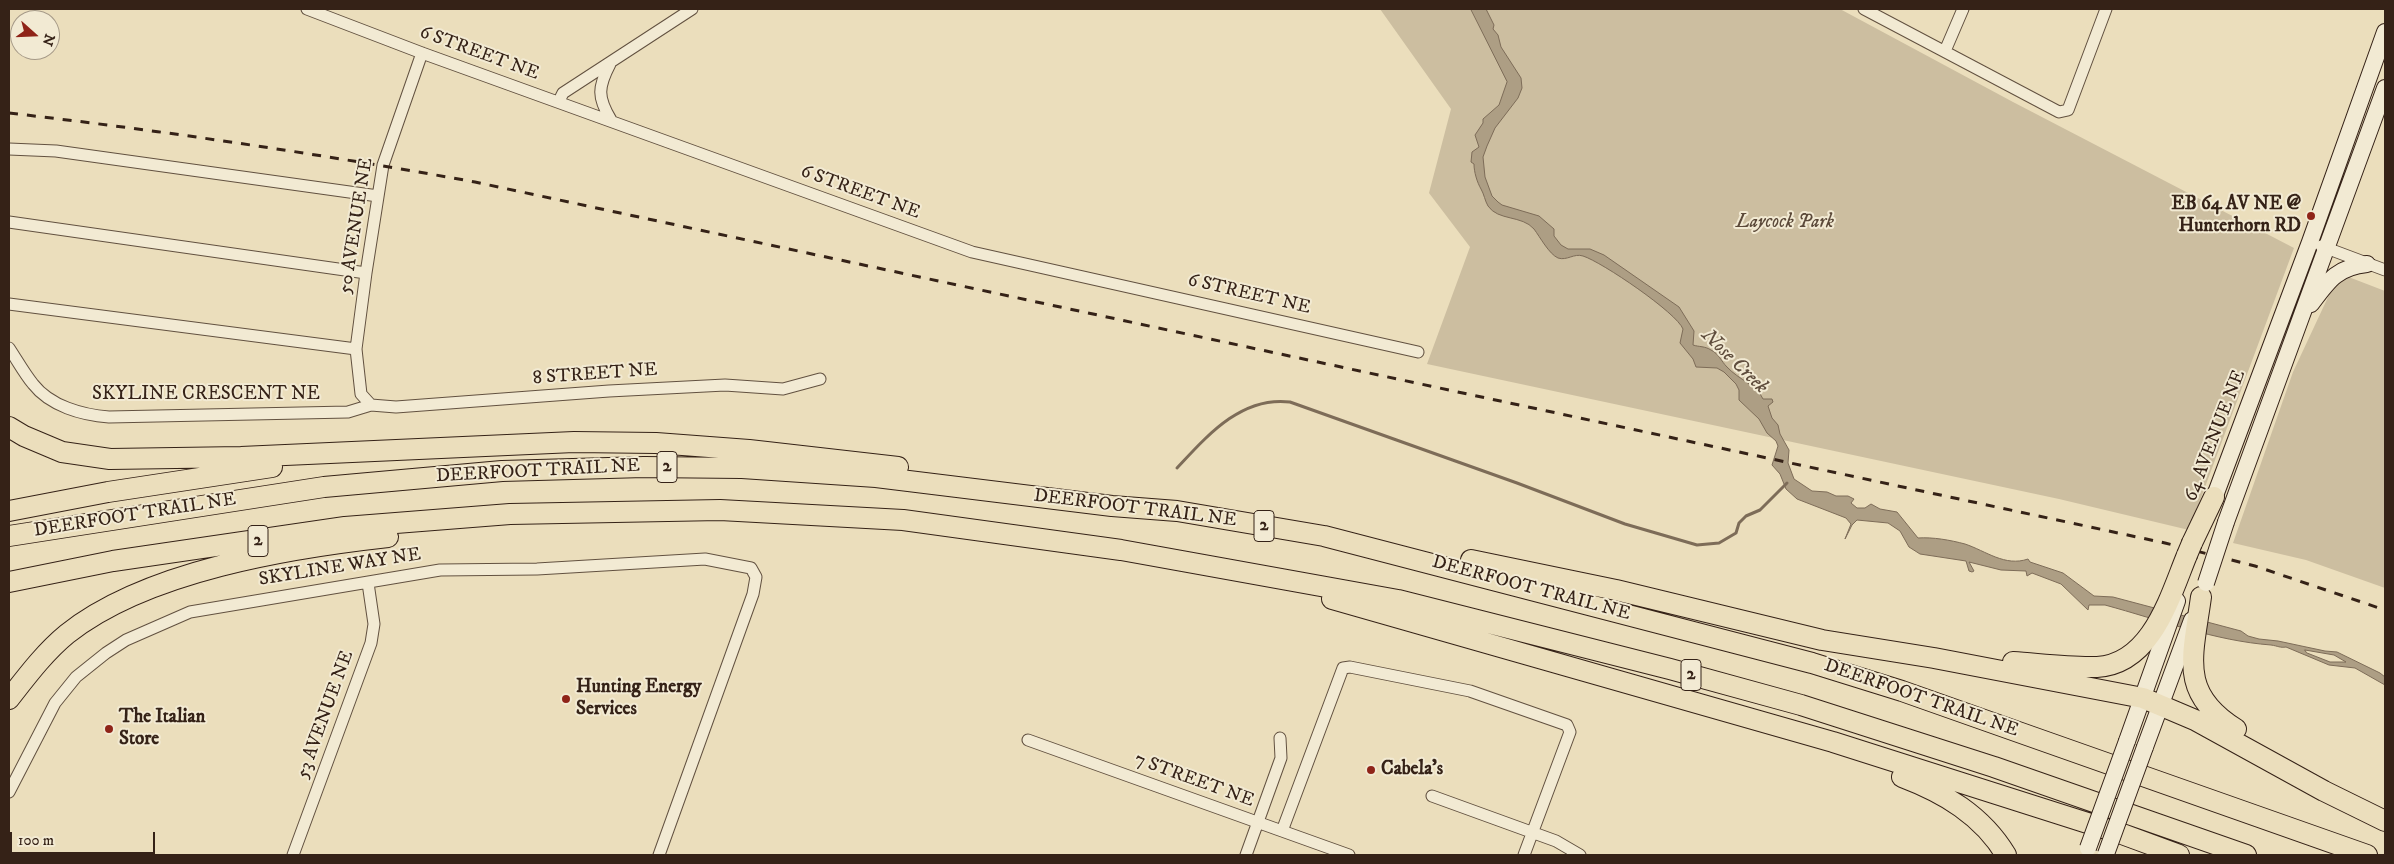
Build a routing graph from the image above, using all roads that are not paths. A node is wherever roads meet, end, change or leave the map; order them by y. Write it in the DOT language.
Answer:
graph roads {
  1 [pos="307,9"];
  2 [pos="692,9"];
  3 [pos="1864,9"];
  4 [pos="1963,9"];
  5 [pos="2106,9"];
  6 [pos="2385,32"];
  7 [pos="1945,51"];
  8 [pos="422,53"];
  9 [pos="611,63"];
  10 [pos="2385,88"];
  11 [pos="559,101"];
  12 [pos="610,120"];
  13 [pos="9,149"];
  14 [pos="378,196"];
  15 [pos="9,222"];
  16 [pos="2310,242"];
  17 [pos="2326,248"];
  18 [pos="2367,264"];
  19 [pos="2385,270"];
  20 [pos="366,274"];
  21 [pos="9,304"];
  22 [pos="2300,320"];
  23 [pos="9,348"];
  24 [pos="356,349"];
  25 [pos="1418,352"];
  26 [pos="820,379"];
  27 [pos="371,405"];
  28 [pos="9,426"];
  29 [pos="548,442"];
  30 [pos="2214,498"];
  31 [pos="1112,506"];
  32 [pos="9,511"];
  33 [pos="510,514"];
  34 [pos="9,536"];
  35 [pos="2196,539"];
  36 [pos="1121,550"];
  37 [pos="1415,558"];
  38 [pos="9,582"];
  39 [pos="368,583"];
  40 [pos="2203,590"];
  41 [pos="1934,658"];
  42 [pos="9,699"];
  43 [pos="1694,700"];
  44 [pos="2151,701"];
  45 [pos="1280,738"];
  46 [pos="1028,740"];
  47 [pos="2324,791"];
  48 [pos="9,792"];
  49 [pos="1432,796"];
  50 [pos="2385,821"];
  51 [pos="1258,823"];
  52 [pos="1282,831"];
  53 [pos="1532,833"];
  54 [pos="2098,854"];
  55 [pos="293,855"];
  56 [pos="659,855"];
  57 [pos="1246,855"];
  58 [pos="1349,855"];
  59 [pos="1524,855"];
  60 [pos="1580,855"];
  61 [pos="2006,855"];
  62 [pos="2179,855"];
  63 [pos="2246,855"];
  64 [pos="2368,855"];
  1 -- 8 [label="street, 6 STREET NE"];
  2 -- 9 [label="street"];
  3 -- 7 [label="street"];
  4 -- 7 [label="street"];
  5 -- 7 [label="street"];
  6 -- 16 [label="main road, 64 AVENUE NE"];
  8 -- 11 [label="street, 6 STREET NE"];
  8 -- 14 [label="street, 50 AVENUE NE"];
  9 -- 11 [label="street"];
  9 -- 12 [label="street"];
  10 -- 17 [label="main road, 64 AVENUE NE"];
  11 -- 12 [label="street, 6 STREET NE"];
  12 -- 25 [label="street, 6 STREET NE"];
  13 -- 14 [label="street"];
  14 -- 20 [label="street, 50 AVENUE NE"];
  15 -- 20 [label="street"];
  16 -- 17 [label="street"];
  16 -- 30 [label="main road, 64 AVENUE NE"];
  17 -- 18 [label="street"];
  17 -- 22 [label="main road, 64 AVENUE NE"];
  18 -- 19 [label="street"];
  18 -- 22 [label="main road"];
  20 -- 24 [label="street, 50 AVENUE NE"];
  21 -- 24 [label="street"];
  22 -- 40 [label="main road, 64 AVENUE NE, bridge"];
  23 -- 27 [label="street, SKYLINE CRESCENT NE"];
  24 -- 27 [label="street, 50 AVENUE NE"];
  26 -- 27 [label="street, 8 STREET NE"];
  28 -- 29 [label="highway"];
  29 -- 31 [label="highway"];
  29 -- 32 [label="highway"];
  30 -- 35 [label="highway"];
  31 -- 34 [label="highway, DEERFOOT TRAIL NE / 2"];
  31 -- 37 [label="highway, DEERFOOT TRAIL NE / 2"];
  33 -- 36 [label="highway, 2"];
  33 -- 38 [label="highway, 2"];
  33 -- 42 [label="highway"];
  35 -- 41 [label="highway"];
  35 -- 44 [label="main road, 64 AVENUE NE"];
  36 -- 43 [label="highway"];
  36 -- 63 [label="highway, 2"];
  37 -- 41 [label="highway"];
  37 -- 64 [label="highway, DEERFOOT TRAIL NE / 2"];
  39 -- 48 [label="street, SKYLINE WAY NE"];
  39 -- 55 [label="street, 53 AVENUE NE"];
  39 -- 56 [label="street, SKYLINE WAY NE"];
  40 -- 44 [label="main road, 64 AVENUE NE"];
  40 -- 47 [label="highway"];
  41 -- 44 [label="highway"];
  43 -- 61 [label="highway"];
  43 -- 62 [label="highway"];
  44 -- 47 [label="highway"];
  44 -- 54 [label="main road, 64 AVENUE NE, bridge"];
  44 -- 54 [label="main road, 64 AVENUE NE, bridge"];
  45 -- 51 [label="street"];
  46 -- 51 [label="street, 7 STREET NE"];
  47 -- 50 [label="highway"];
  49 -- 53 [label="street"];
  51 -- 52 [label="street, 7 STREET NE"];
  51 -- 57 [label="street"];
  52 -- 53 [label="street"];
  52 -- 58 [label="street, 7 STREET NE"];
  53 -- 59 [label="street"];
  53 -- 60 [label="street"];
}
